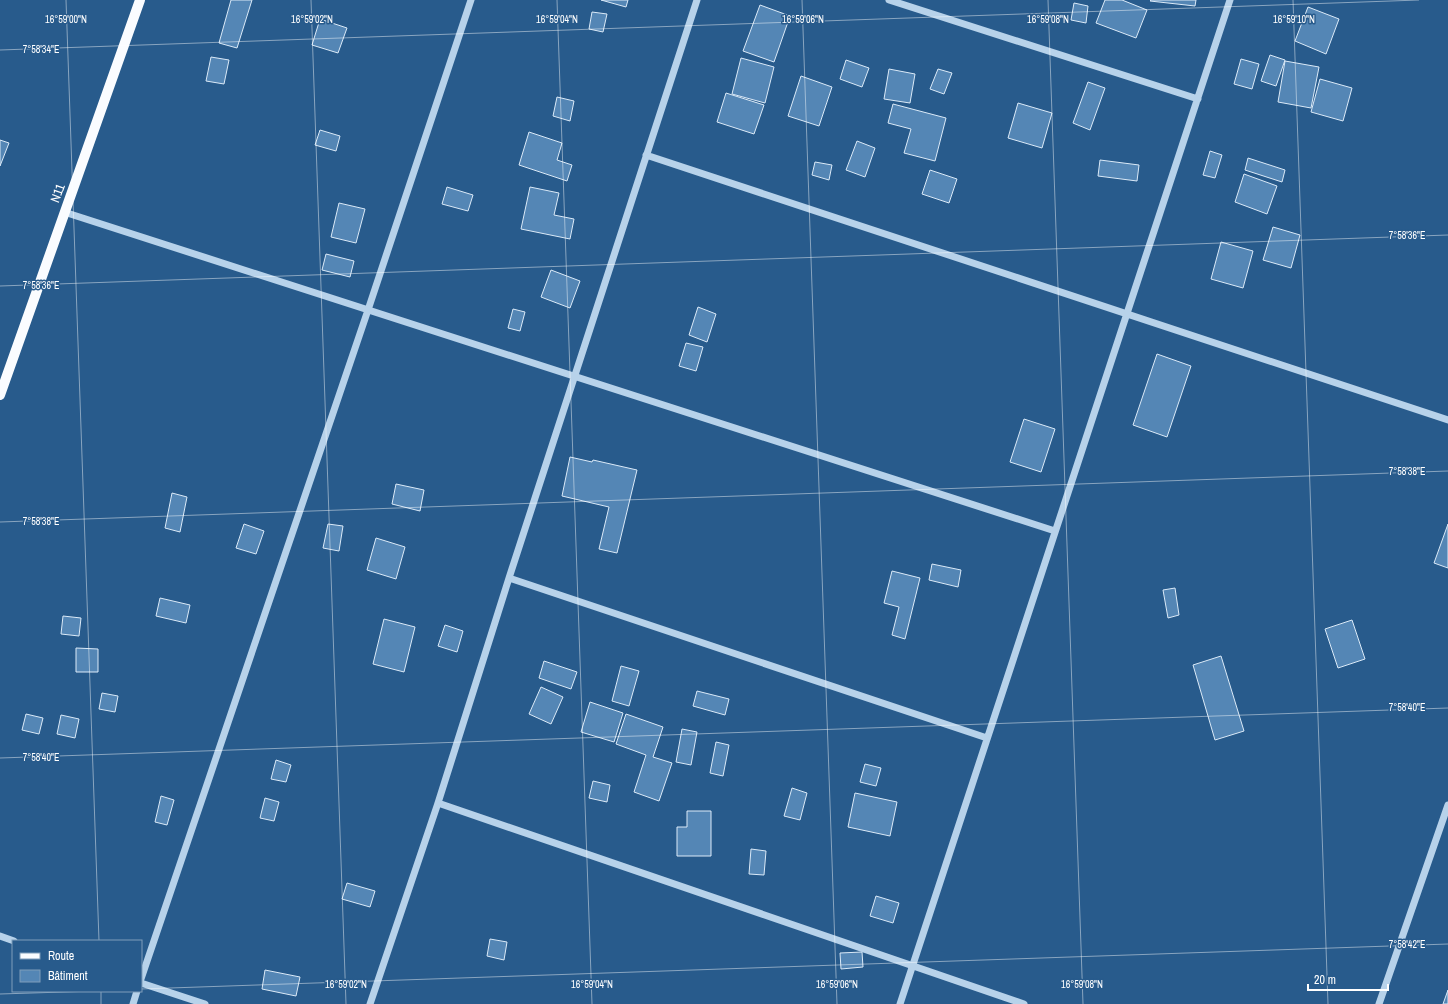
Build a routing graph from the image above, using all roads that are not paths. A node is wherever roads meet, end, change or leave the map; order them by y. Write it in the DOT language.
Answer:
graph roads {
  1 [pos="140,0"];
  2 [pos="471,0"];
  3 [pos="697,0"];
  4 [pos="889,0"];
  5 [pos="1230,0"];
  6 [pos="1198,99"];
  7 [pos="646,155"];
  8 [pos="64,212"];
  9 [pos="368,310"];
  10 [pos="1127,314"];
  11 [pos="575,377"];
  12 [pos="0,394"];
  13 [pos="1448,420"];
  14 [pos="1055,531"];
  15 [pos="509,578"];
  16 [pos="987,738"];
  17 [pos="438,803"];
  18 [pos="1448,805"];
  19 [pos="0,936"];
  20 [pos="12,940"];
  21 [pos="912,966"];
  22 [pos="142,976"];
  23 [pos="142,983"];
  24 [pos="137,992"];
  25 [pos="133,1004"];
  26 [pos="205,1004"];
  27 [pos="370,1004"];
  28 [pos="900,1004"];
  29 [pos="1024,1004"];
  30 [pos="1379,1004"];
  1 -- 8 [label="main road, N11"];
  2 -- 9 [label="street"];
  3 -- 7 [label="street"];
  4 -- 6 [label="street"];
  5 -- 6 [label="street"];
  6 -- 10 [label="street"];
  7 -- 10 [label="street"];
  7 -- 11 [label="street"];
  8 -- 9 [label="street"];
  8 -- 12 [label="main road, N11"];
  9 -- 11 [label="street"];
  9 -- 22 [label="street"];
  10 -- 13 [label="street"];
  10 -- 14 [label="street"];
  11 -- 14 [label="street"];
  11 -- 15 [label="street"];
  14 -- 16 [label="street"];
  15 -- 16 [label="street"];
  15 -- 17 [label="street"];
  16 -- 21 [label="street"];
  17 -- 21 [label="street"];
  17 -- 27 [label="street"];
  18 -- 30 [label="street"];
  19 -- 20 [label="street"];
  21 -- 28 [label="street"];
  21 -- 29 [label="street"];
  23 -- 26 [label="street"];
  24 -- 25 [label="street"];
}
